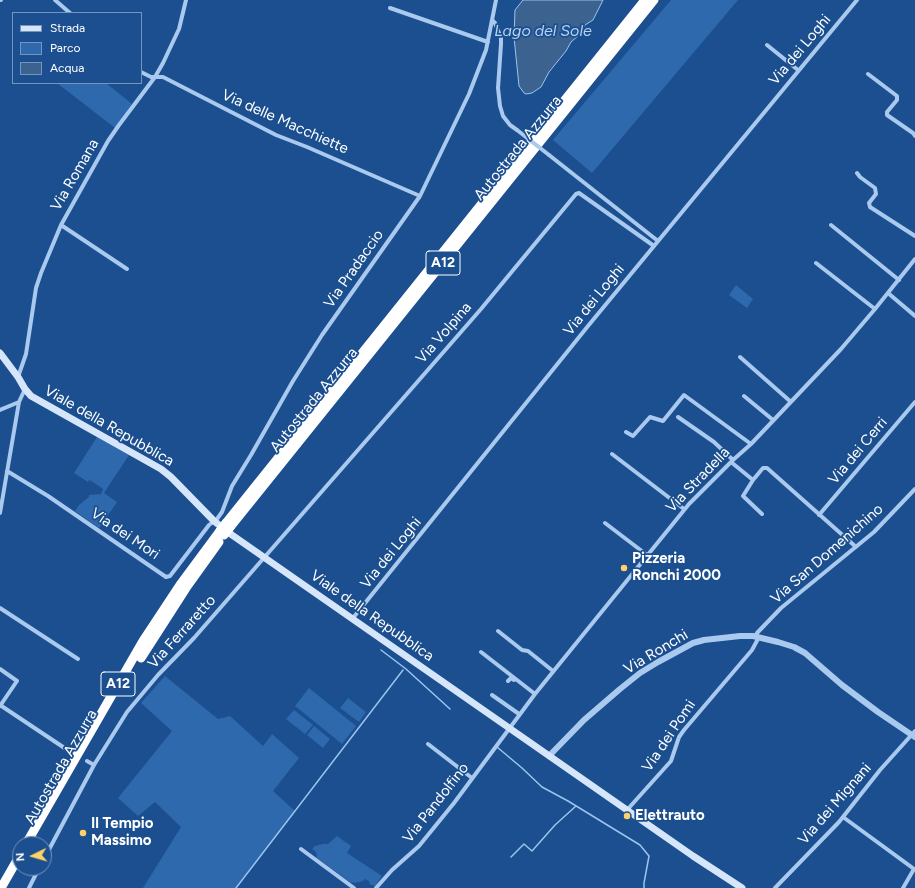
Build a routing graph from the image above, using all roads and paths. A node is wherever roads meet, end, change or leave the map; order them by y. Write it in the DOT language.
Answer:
graph roads {
  1 [pos="55,0"];
  2 [pos="186,0"];
  3 [pos="496,0"];
  4 [pos="645,0"];
  5 [pos="654,0"];
  6 [pos="857,0"];
  7 [pos="390,8"];
  8 [pos="69,12"];
  9 [pos="493,21"];
  10 [pos="488,42"];
  11 [pos="767,45"];
  12 [pos="798,70"];
  13 [pos="142,72"];
  14 [pos="868,74"];
  15 [pos="154,77"];
  16 [pos="915,136"];
  17 [pos="857,173"];
  18 [pos="420,196"];
  19 [pos="61,225"];
  20 [pos="831,225"];
  21 [pos="915,236"];
  22 [pos="658,241"];
  23 [pos="654,246"];
  24 [pos="915,260"];
  25 [pos="816,263"];
  26 [pos="127,269"];
  27 [pos="899,280"];
  28 [pos="888,294"];
  29 [pos="875,309"];
  30 [pos="915,316"];
  31 [pos="0,353"];
  32 [pos="740,357"];
  33 [pos="18,377"];
  34 [pos="25,389"];
  35 [pos="744,396"];
  36 [pos="19,402"];
  37 [pos="791,402"];
  38 [pos="915,402"];
  39 [pos="0,410"];
  40 [pos="678,417"];
  41 [pos="773,420"];
  42 [pos="626,432"];
  43 [pos="751,444"];
  44 [pos="612,454"];
  45 [pos="732,461"];
  46 [pos="7,471"];
  47 [pos="753,480"];
  48 [pos="915,489"];
  49 [pos="684,509"];
  50 [pos="0,513"];
  51 [pos="762,514"];
  52 [pos="820,515"];
  53 [pos="214,520"];
  54 [pos="605,523"];
  55 [pos="229,524"];
  56 [pos="222,533"];
  57 [pos="856,547"];
  58 [pos="647,555"];
  59 [pos="265,558"];
  60 [pos="0,608"];
  61 [pos="353,618"];
  62 [pos="498,630"];
  63 [pos="758,637"];
  64 [pos="481,652"];
  65 [pos="78,659"];
  66 [pos="0,669"];
  67 [pos="553,671"];
  68 [pos="508,681"];
  69 [pos="534,694"];
  70 [pos="492,695"];
  71 [pos="0,706"];
  72 [pos="519,714"];
  73 [pos="509,728"];
  74 [pos="914,734"];
  75 [pos="428,744"];
  76 [pos="72,754"];
  77 [pos="549,756"];
  78 [pos="87,761"];
  79 [pos="94,765"];
  80 [pos="472,778"];
  81 [pos="627,810"];
  82 [pos="843,817"];
  83 [pos="31,836"];
  84 [pos="38,836"];
  85 [pos="52,844"];
  86 [pos="301,848"];
  87 [pos="12,869"];
  88 [pos="15,876"];
  89 [pos="35,876"];
  90 [pos="1,888"];
  91 [pos="8,888"];
  92 [pos="29,888"];
  93 [pos="354,888"];
  94 [pos="376,888"];
  95 [pos="742,888"];
  96 [pos="775,888"];
  97 [pos="903,888"];
  1 -- 8 [label="street"];
  2 -- 15 [label="street, Via Romana"];
  3 -- 9 [label="street, Via Pradaccio"];
  4 -- 55 [label="highway, Autostrada Azzurra / A12"];
  5 -- 55 [label="highway, Autostrada Azzurra / A12"];
  6 -- 12 [label="street, Via dei Loghi"];
  7 -- 10 [label="street"];
  9 -- 10 [label="street, Via Pradaccio"];
  9 -- 22 [label="street, bridge"];
  10 -- 18 [label="street, Via Pradaccio"];
  11 -- 12 [label="street"];
  12 -- 22 [label="street, Via dei Loghi"];
  13 -- 15 [label="street, Via delle Macchiette"];
  14 -- 16 [label="street"];
  15 -- 18 [label="street, Via delle Macchiette"];
  15 -- 19 [label="street, Via Romana"];
  17 -- 21 [label="street"];
  18 -- 53 [label="street, Via Pradaccio"];
  19 -- 26 [label="street"];
  19 -- 33 [label="street, Via Romana"];
  20 -- 27 [label="street"];
  22 -- 23 [label="street, Via dei Loghi"];
  23 -- 59 [label="street, Via Volpina"];
  23 -- 61 [label="street, Via dei Loghi"];
  24 -- 27 [label="street, Via Stradella"];
  25 -- 29 [label="street"];
  27 -- 28 [label="street, Via Stradella"];
  28 -- 29 [label="street, Via Stradella"];
  28 -- 30 [label="street"];
  29 -- 37 [label="street, Via Stradella"];
  31 -- 33 [label="main road, Viale della Repubblica"];
  32 -- 37 [label="street"];
  33 -- 34 [label="main road, Viale della Repubblica"];
  34 -- 36 [label="street"];
  34 -- 53 [label="main road, Viale della Repubblica"];
  35 -- 41 [label="street"];
  36 -- 39 [label="street"];
  36 -- 46 [label="street"];
  37 -- 41 [label="street, Via Stradella"];
  38 -- 52 [label="street, Via dei Cerri"];
  40 -- 45 [label="street"];
  41 -- 43 [label="street, Via Stradella"];
  42 -- 43 [label="street"];
  43 -- 45 [label="street, Via Stradella"];
  44 -- 49 [label="street"];
  45 -- 47 [label="street"];
  45 -- 49 [label="street, Via Stradella"];
  46 -- 50 [label="street"];
  46 -- 53 [label="street, Via dei Mori"];
  47 -- 51 [label="street"];
  47 -- 52 [label="street"];
  48 -- 57 [label="street, Via San Domenichino"];
  49 -- 58 [label="street, Via Stradella"];
  52 -- 57 [label="street"];
  53 -- 59 [label="main road, Viale della Repubblica"];
  54 -- 58 [label="street"];
  55 -- 56 [label="highway, Autostrada Azzurra / A12, bridge"];
  56 -- 83 [label="highway, Autostrada Azzurra / A12"];
  56 -- 84 [label="highway, Autostrada Azzurra / A12"];
  57 -- 63 [label="street, Via San Domenichino"];
  58 -- 67 [label="street, Via Stradella"];
  59 -- 61 [label="main road, Viale della Repubblica"];
  59 -- 79 [label="street, Via Ferraretto"];
  60 -- 65 [label="street"];
  61 -- 73 [label="main road, Viale della Repubblica"];
  62 -- 67 [label="street"];
  63 -- 74 [label="street, Via Ronchi"];
  63 -- 77 [label="street, Via Ronchi"];
  63 -- 81 [label="street, Via dei Pomi"];
  64 -- 69 [label="street"];
  66 -- 71 [label="street"];
  67 -- 69 [label="street, Via Stradella"];
  68 -- 69 [label="street"];
  69 -- 72 [label="street, Via Stradella"];
  70 -- 72 [label="street"];
  71 -- 76 [label="street"];
  72 -- 73 [label="street, Via Stradella"];
  73 -- 77 [label="main road, Viale della Repubblica"];
  73 -- 80 [label="street, Via Pandolfino"];
  74 -- 82 [label="street, Via dei Mignani"];
  75 -- 80 [label="street"];
  77 -- 81 [label="main road, Viale della Repubblica"];
  78 -- 79 [label="street"];
  79 -- 85 [label="street, Via Ferraretto"];
  80 -- 94 [label="street, Via Pandolfino"];
  81 -- 95 [label="main road, Viale della Repubblica"];
  82 -- 96 [label="street, Via dei Mignani"];
  82 -- 97 [label="street"];
  86 -- 93 [label="street"];
  87 -- 90 [label="highway"];
  88 -- 91 [label="highway"];
  89 -- 92 [label="street"];
}
